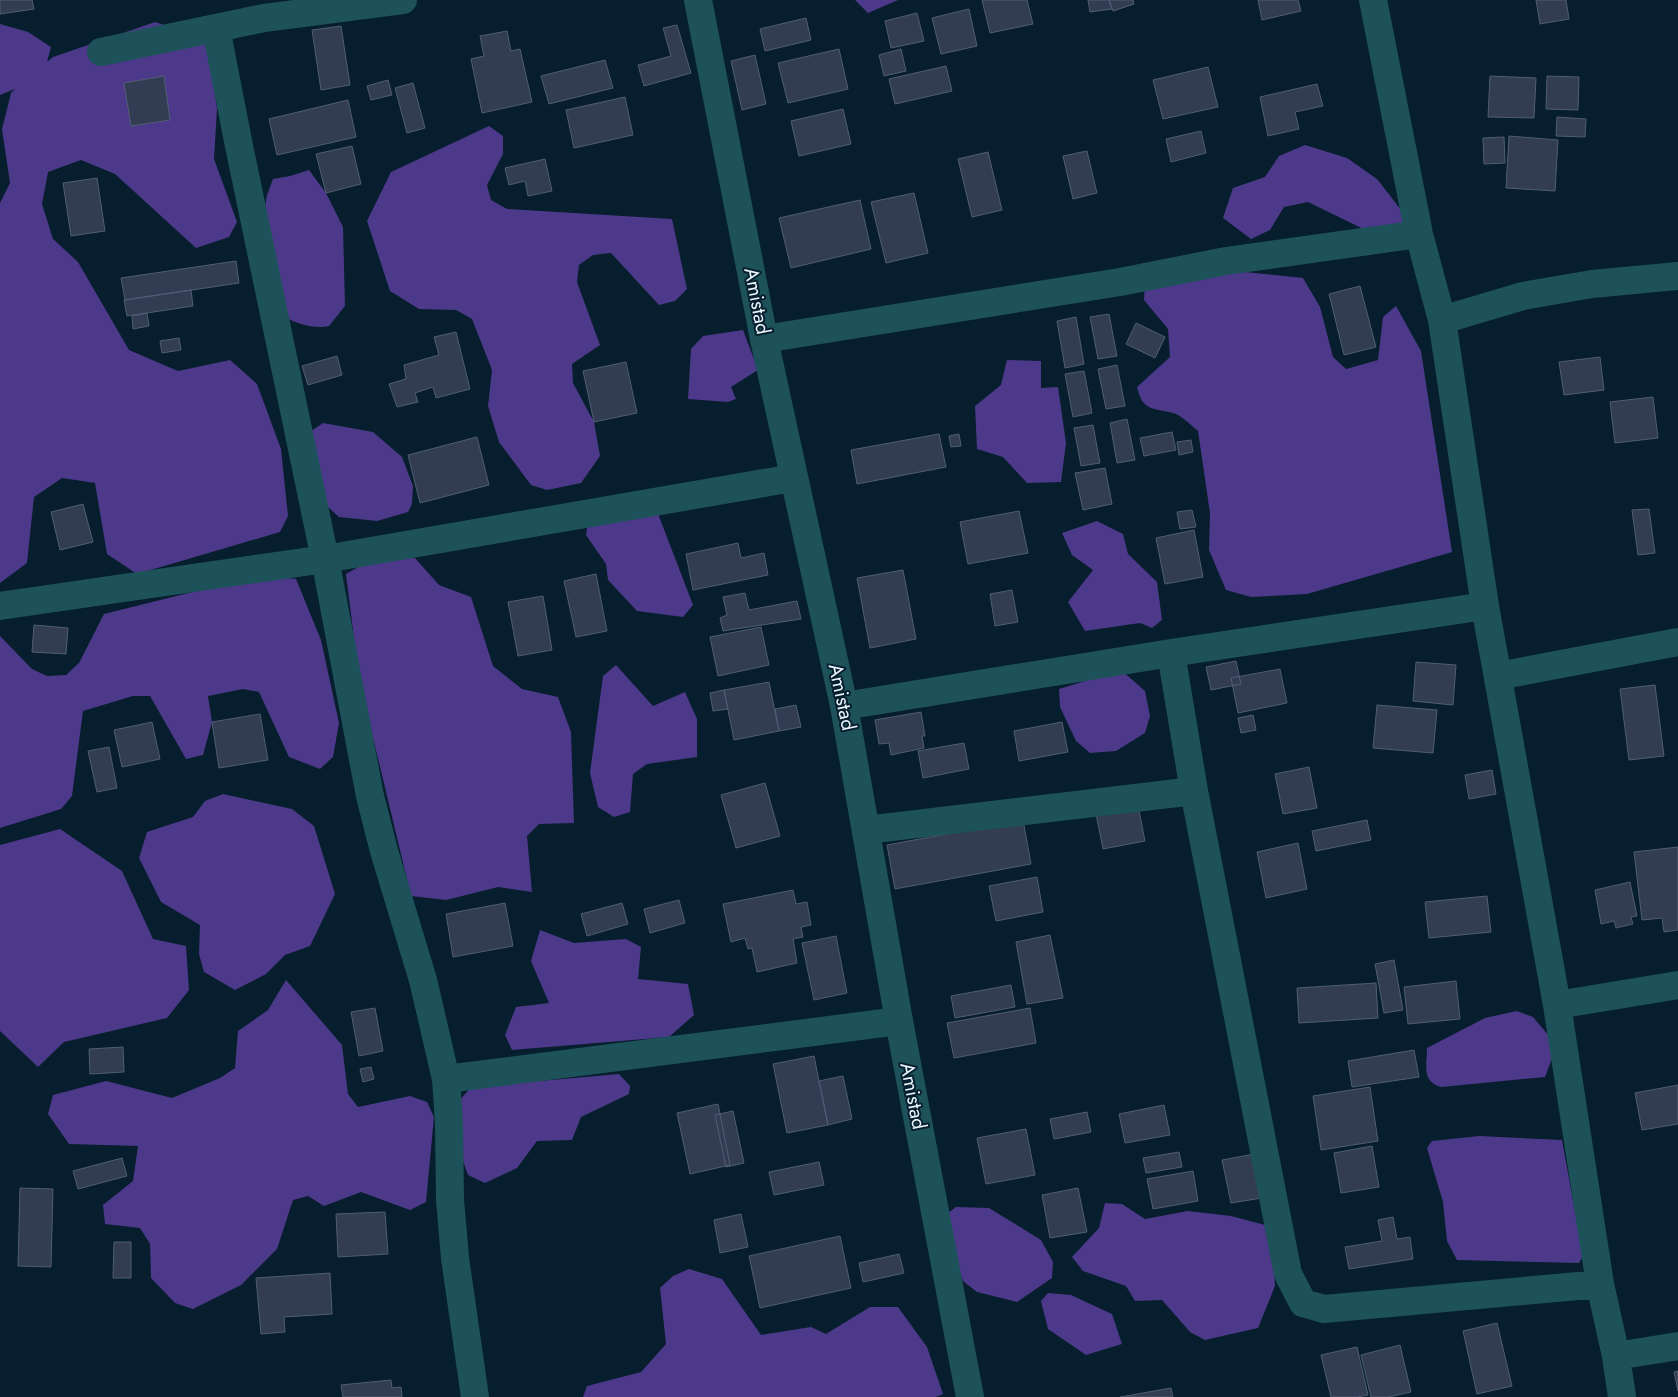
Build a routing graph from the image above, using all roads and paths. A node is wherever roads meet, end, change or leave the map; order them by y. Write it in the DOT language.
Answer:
graph roads {
  1 [pos="402,0"];
  2 [pos="698,0"];
  3 [pos="1373,0"];
  4 [pos="262,9"];
  5 [pos="216,28"];
  6 [pos="101,52"];
  7 [pos="1419,234"];
  8 [pos="1678,276"];
  9 [pos="1442,320"];
  10 [pos="764,339"];
  11 [pos="793,478"];
  12 [pos="325,559"];
  13 [pos="0,606"];
  14 [pos="1485,606"];
  15 [pos="1678,642"];
  16 [pos="1172,653"];
  17 [pos="1498,676"];
  18 [pos="844,706"];
  19 [pos="1194,791"];
  20 [pos="866,830"];
  21 [pos="1678,985"];
  22 [pos="1558,1005"];
  23 [pos="899,1022"];
  24 [pos="446,1079"];
  25 [pos="1600,1284"];
  26 [pos="1678,1346"];
  27 [pos="1616,1356"];
  28 [pos="475,1397"];
  29 [pos="970,1397"];
  30 [pos="1622,1397"];
  1 -- 4 [label="street"];
  2 -- 10 [label="street, Amistad"];
  3 -- 7 [label="street"];
  4 -- 5 [label="street"];
  5 -- 6 [label="street"];
  5 -- 12 [label="street"];
  7 -- 9 [label="street"];
  7 -- 10 [label="street"];
  8 -- 9 [label="street"];
  9 -- 14 [label="street"];
  10 -- 11 [label="street, Amistad"];
  11 -- 12 [label="street"];
  11 -- 18 [label="street, Amistad"];
  12 -- 13 [label="street"];
  12 -- 24 [label="street"];
  14 -- 16 [label="street"];
  14 -- 17 [label="street"];
  15 -- 17 [label="street"];
  16 -- 18 [label="street"];
  16 -- 19 [label="street"];
  17 -- 22 [label="street"];
  18 -- 20 [label="street, Amistad"];
  19 -- 20 [label="street"];
  19 -- 25 [label="street"];
  20 -- 23 [label="street, Amistad"];
  21 -- 22 [label="street"];
  22 -- 25 [label="street"];
  23 -- 24 [label="street"];
  23 -- 29 [label="street, Amistad"];
  24 -- 28 [label="street"];
  25 -- 27 [label="street"];
  26 -- 27 [label="street"];
  27 -- 30 [label="street"];
}
